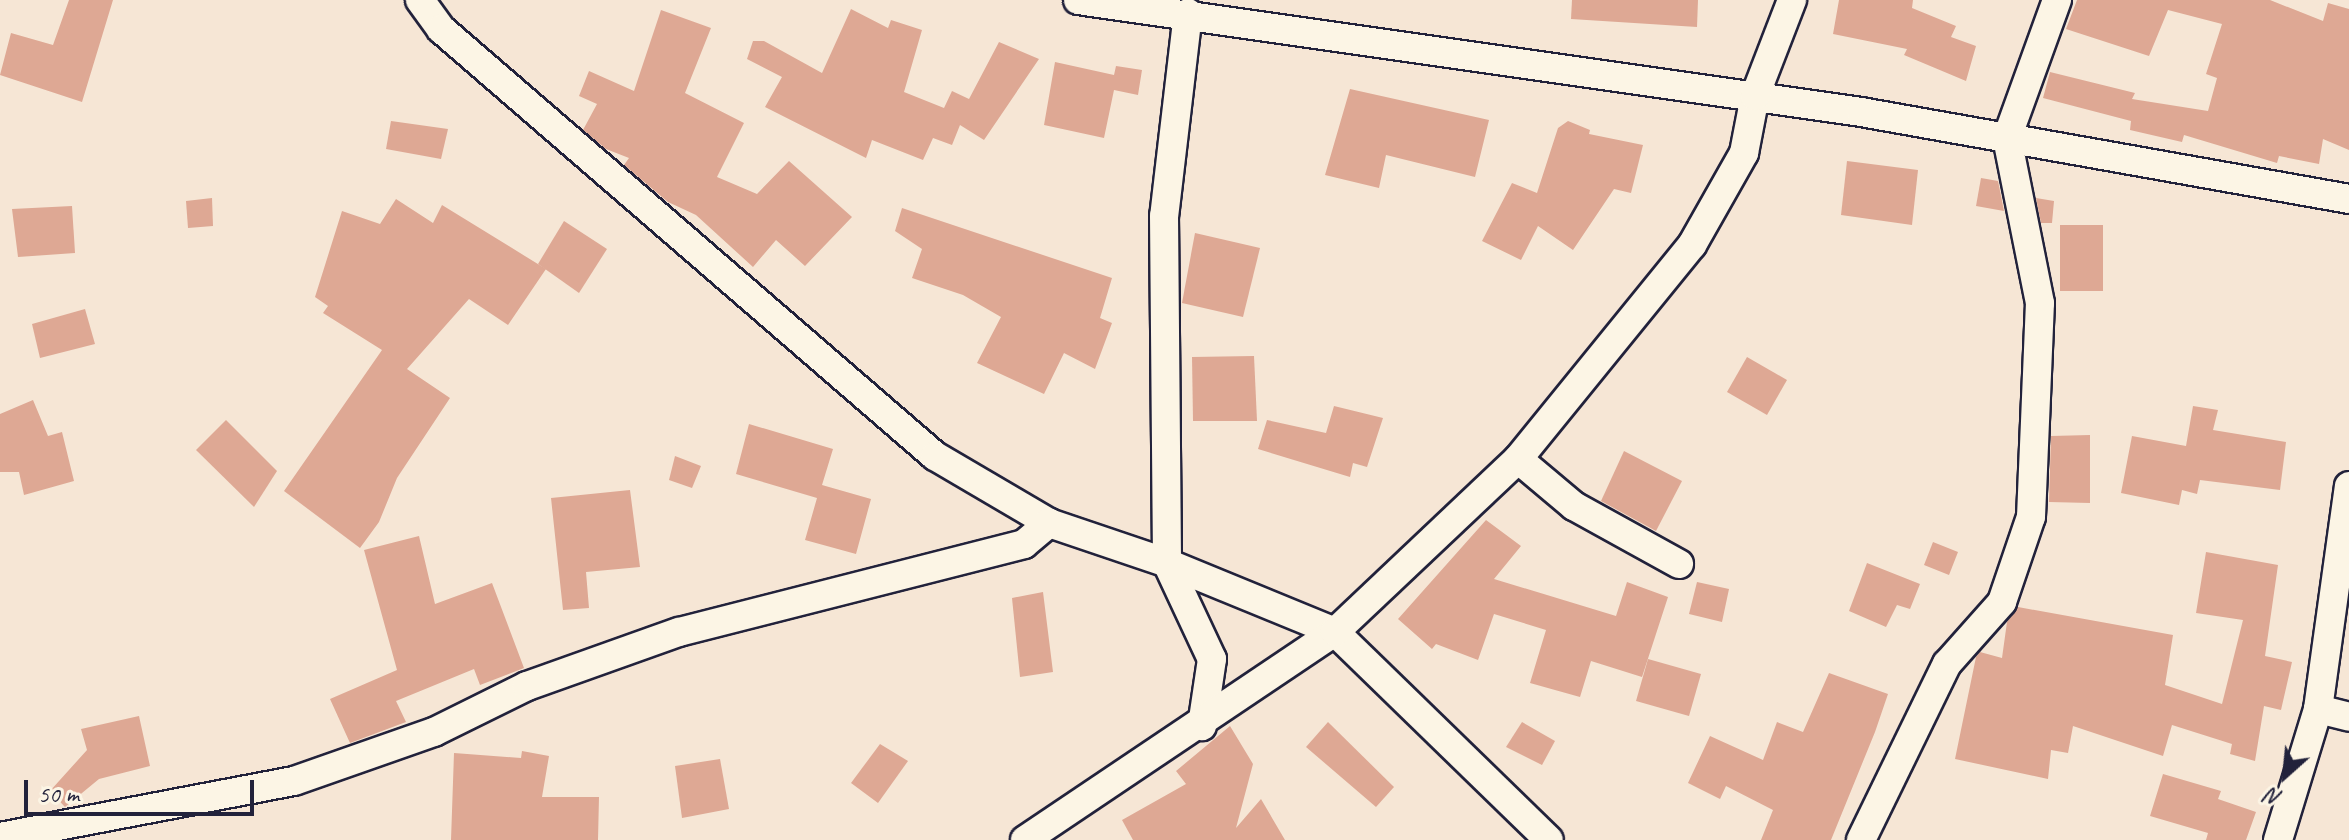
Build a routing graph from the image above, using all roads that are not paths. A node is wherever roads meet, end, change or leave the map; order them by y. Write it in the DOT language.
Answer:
graph roads {
  1 [pos="420,0"];
  2 [pos="1078,0"];
  3 [pos="1792,0"];
  4 [pos="2057,0"];
  5 [pos="1188,13"];
  6 [pos="1755,96"];
  7 [pos="2007,138"];
  8 [pos="2349,199"];
  9 [pos="1518,459"];
  10 [pos="2349,486"];
  11 [pos="1049,523"];
  12 [pos="1167,563"];
  13 [pos="1679,564"];
  14 [pos="1335,632"];
  15 [pos="2318,709"];
  16 [pos="2349,717"];
  17 [pos="1202,726"];
  18 [pos="0,837"];
  19 [pos="1025,840"];
  20 [pos="1549,840"];
  21 [pos="1861,840"];
  22 [pos="2278,840"];
  1 -- 11 [label="street"];
  2 -- 5 [label="street"];
  3 -- 6 [label="street"];
  4 -- 7 [label="street"];
  5 -- 6 [label="street"];
  5 -- 12 [label="street"];
  6 -- 7 [label="street"];
  6 -- 9 [label="street"];
  7 -- 8 [label="street"];
  7 -- 21 [label="street"];
  9 -- 13 [label="street"];
  9 -- 14 [label="street"];
  10 -- 15 [label="street"];
  11 -- 12 [label="street"];
  11 -- 18 [label="street"];
  12 -- 14 [label="street"];
  12 -- 17 [label="street"];
  14 -- 17 [label="street"];
  14 -- 20 [label="street"];
  15 -- 16 [label="street"];
  15 -- 22 [label="street"];
  17 -- 19 [label="street"];
}
